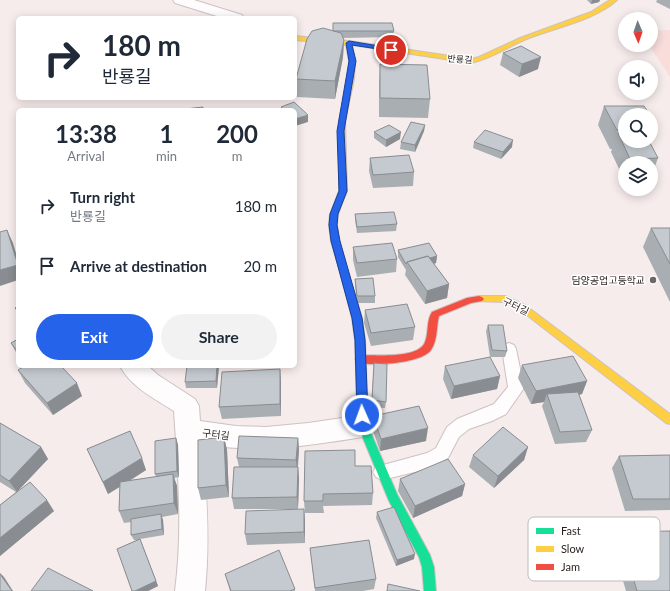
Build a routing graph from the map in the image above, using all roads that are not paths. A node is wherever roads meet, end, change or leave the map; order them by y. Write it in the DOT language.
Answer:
graph roads {
  1 [pos="180,0"];
  2 [pos="614,0"];
  3 [pos="199,3"];
  4 [pos="232,16"];
  5 [pos="297,38"];
  6 [pos="349,43"];
  7 [pos="509,349"];
  8 [pos="360,359"];
  9 [pos="134,368"];
  10 [pos="670,420"];
  11 [pos="363,426"];
  12 [pos="188,430"];
  13 [pos="382,472"];
  14 [pos="190,591"];
  15 [pos="430,591"];
  1 -- 3 [label="street"];
  2 -- 6 [label="street, 반룡길"];
  3 -- 4 [label="street"];
  5 -- 6 [label="street, 반룡길"];
  6 -- 8 [label="street"];
  7 -- 13 [label="lane"];
  8 -- 10 [label="street, 구터길"];
  8 -- 11 [label="street"];
  9 -- 12 [label="street, 구터길"];
  11 -- 12 [label="street, 구터길"];
  11 -- 13 [label="street"];
  12 -- 14 [label="street, 구터길"];
  13 -- 15 [label="street"];
}
